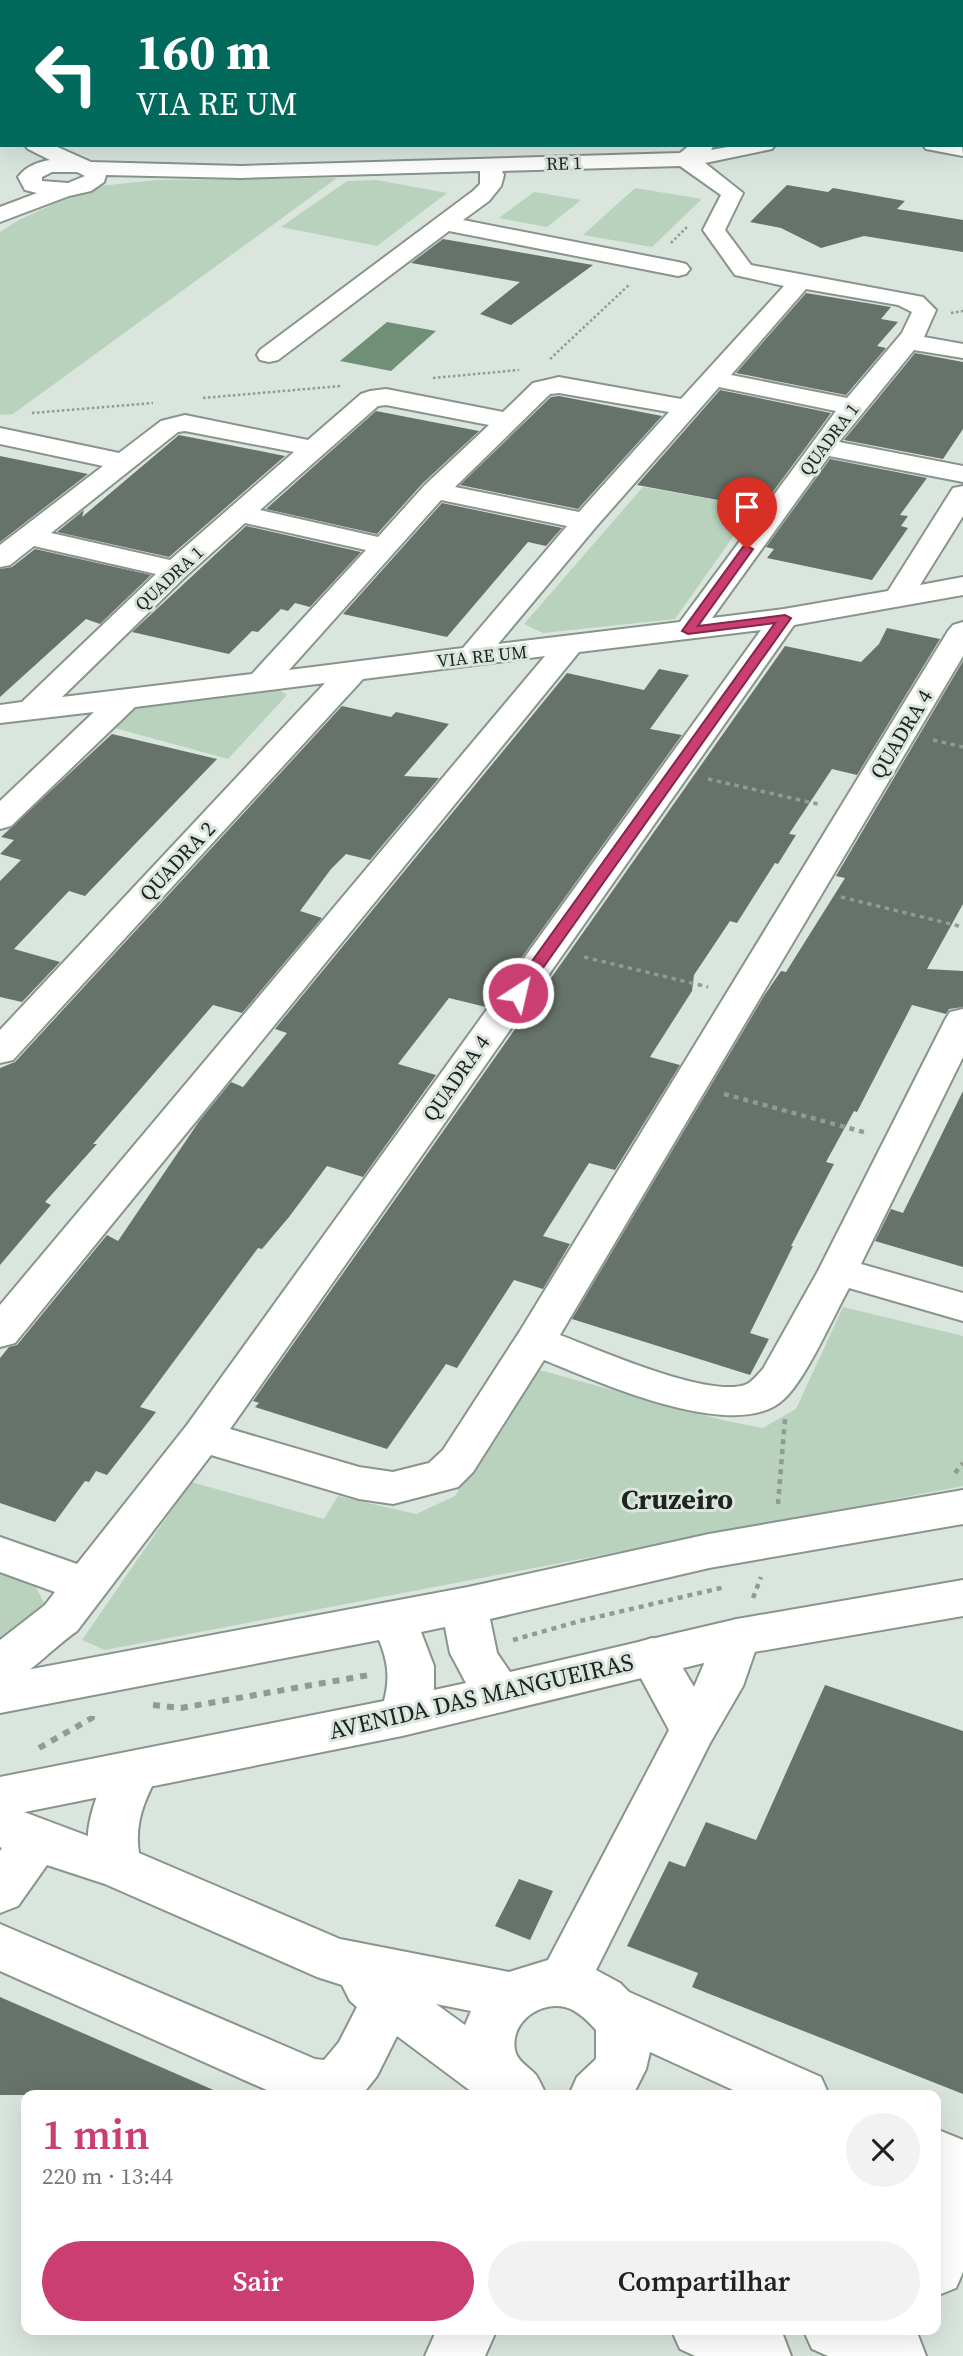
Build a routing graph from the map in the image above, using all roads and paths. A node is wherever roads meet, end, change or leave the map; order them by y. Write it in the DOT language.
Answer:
graph roads {
  1 [pos="34,147"];
  2 [pos="37,147"];
  3 [pos="446,147"];
  4 [pos="453,147"];
  5 [pos="757,147"];
  6 [pos="945,147"];
  7 [pos="963,150"];
  8 [pos="695,152"];
  9 [pos="488,165"];
  10 [pos="369,169"];
  11 [pos="81,177"];
  12 [pos="31,178"];
  13 [pos="0,214"];
  14 [pos="444,223"];
  15 [pos="678,269"];
  16 [pos="800,282"];
  17 [pos="906,341"];
  18 [pos="963,351"];
  19 [pos="268,355"];
  20 [pos="421,379"];
  21 [pos="715,379"];
  22 [pos="354,385"];
  23 [pos="551,385"];
  24 [pos="191,399"];
  25 [pos="163,402"];
  26 [pos="852,407"];
  27 [pos="689,408"];
  28 [pos="27,414"];
  29 [pos="510,421"];
  30 [pos="0,436"];
  31 [pos="822,447"];
  32 [pos="311,448"];
  33 [pos="123,462"];
  34 [pos="963,474"];
  35 [pos="435,491"];
  36 [pos="963,494"];
  37 [pos="241,514"];
  38 [pos="585,522"];
  39 [pos="29,536"];
  40 [pos="383,546"];
  41 [pos="0,559"];
  42 [pos="176,570"];
  43 [pos="963,586"];
  44 [pos="898,597"];
  45 [pos="785,618"];
  46 [pos="688,631"];
  47 [pos="963,631"];
  48 [pos="568,646"];
  49 [pos="472,657"];
  50 [pos="354,670"];
  51 [pos="261,682"];
  52 [pos="124,700"];
  53 [pos="31,710"];
  54 [pos="0,714"];
  55 [pos="675,772"];
  56 [pos="854,812"];
  57 [pos="0,819"];
  58 [pos="808,889"];
  59 [pos="963,927"];
  60 [pos="549,948"];
  61 [pos="743,995"];
  62 [pos="963,1020"];
  63 [pos="0,1052"];
  64 [pos="689,1085"];
  65 [pos="902,1143"];
  66 [pos="838,1271"];
  67 [pos="963,1307"];
  68 [pos="0,1333"];
  69 [pos="534,1341"];
  70 [pos="202,1436"];
  71 [pos="963,1507"];
  72 [pos="0,1553"];
  73 [pos="765,1566"];
  74 [pos="963,1598"];
  75 [pos="73,1602"];
  76 [pos="468,1605"];
  77 [pos="390,1619"];
  78 [pos="744,1621"];
  79 [pos="652,1656"];
  80 [pos="0,1668"];
  81 [pos="95,1674"];
  82 [pos="50,1683"];
  83 [pos="500,1693"];
  84 [pos="0,1694"];
  85 [pos="402,1717"];
  86 [pos="693,1730"];
  87 [pos="136,1770"];
  88 [pos="15,1813"];
  89 [pos="119,1867"];
  90 [pos="0,1891"];
  91 [pos="0,1947"];
  92 [pos="562,1982"];
  93 [pos="392,1986"];
  94 [pos="512,1996"];
  95 [pos="613,2010"];
  96 [pos="512,2090"];
  97 [pos="603,2090"];
  98 [pos="791,2090"];
  99 [pos="941,2157"];
  100 [pos="963,2167"];
  101 [pos="963,2198"];
  102 [pos="941,2254"];
  103 [pos="465,2335"];
  104 [pos="846,2335"];
  105 [pos="911,2335"];
  106 [pos="702,2339"];
  107 [pos="454,2356"];
  108 [pos="762,2356"];
  109 [pos="897,2356"];
  110 [pos="903,2356"];
  1 -- 12 [label="street"];
  2 -- 11 [label="street"];
  3 -- 10 [label="street, RE 1"];
  4 -- 9 [label="street, RE 1"];
  5 -- 8 [label="street, RE 1"];
  6 -- 7 [label="street"];
  8 -- 9 [label="street, RE 1"];
  8 -- 16 [label="street"];
  9 -- 10 [label="street, RE 1"];
  9 -- 14 [label="street"];
  10 -- 11 [label="street, RE 1"];
  11 -- 12 [label="street"];
  11 -- 13 [label="street"];
  12 -- 13 [label="street"];
  14 -- 15 [label="street"];
  14 -- 19 [label="street"];
  16 -- 17 [label="street, QUADRA 1"];
  16 -- 21 [label="street"];
  17 -- 18 [label="street"];
  17 -- 26 [label="street, QUADRA 1"];
  20 -- 23 [label="path"];
  21 -- 26 [label="street"];
  21 -- 27 [label="street"];
  22 -- 24 [label="path"];
  23 -- 27 [label="street"];
  23 -- 29 [label="street"];
  25 -- 28 [label="path"];
  26 -- 31 [label="street, QUADRA 1"];
  27 -- 38 [label="street"];
  29 -- 32 [label="street, QUADRA 1"];
  29 -- 35 [label="street"];
  30 -- 33 [label="street"];
  31 -- 34 [label="street"];
  31 -- 46 [label="street, QUADRA 1"];
  32 -- 33 [label="street"];
  32 -- 37 [label="street, QUADRA 1"];
  33 -- 39 [label="street"];
  35 -- 38 [label="street"];
  35 -- 40 [label="street"];
  36 -- 44 [label="street"];
  37 -- 40 [label="street"];
  37 -- 42 [label="street, QUADRA 1"];
  38 -- 49 [label="street"];
  39 -- 41 [label="street"];
  39 -- 42 [label="street"];
  40 -- 51 [label="street"];
  42 -- 53 [label="street, QUADRA 1"];
  43 -- 44 [label="street, VIA RE UM"];
  44 -- 45 [label="street, VIA RE UM"];
  45 -- 46 [label="street, VIA RE UM"];
  45 -- 55 [label="street, QUADRA 4"];
  46 -- 48 [label="street, VIA RE UM"];
  47 -- 56 [label="street, QUADRA 4"];
  48 -- 49 [label="street, VIA RE UM"];
  48 -- 68 [label="street"];
  49 -- 50 [label="street, VIA RE UM"];
  50 -- 51 [label="street, VIA RE UM"];
  50 -- 63 [label="street, QUADRA 2"];
  51 -- 52 [label="street, VIA RE UM"];
  52 -- 53 [label="street, VIA RE UM"];
  52 -- 57 [label="street"];
  53 -- 54 [label="street, VIA RE UM"];
  55 -- 56 [label="path"];
  55 -- 60 [label="street, QUADRA 4"];
  56 -- 58 [label="street, QUADRA 4"];
  58 -- 59 [label="path"];
  58 -- 61 [label="street, QUADRA 4"];
  60 -- 61 [label="path"];
  60 -- 70 [label="street, QUADRA 4"];
  61 -- 64 [label="street, QUADRA 4"];
  62 -- 65 [label="street"];
  64 -- 65 [label="path"];
  64 -- 69 [label="street, QUADRA 4"];
  65 -- 66 [label="street"];
  66 -- 67 [label="street"];
  66 -- 69 [label="street"];
  69 -- 70 [label="street, QUADRA 4"];
  70 -- 75 [label="street, QUADRA 4"];
  71 -- 76 [label="street"];
  72 -- 75 [label="street"];
  73 -- 78 [label="path"];
  74 -- 78 [label="street, AVENIDA DAS MANGUEIRAS"];
  75 -- 80 [label="street, QUADRA 4"];
  75 -- 82 [label="street, QUADRA 4"];
  76 -- 77 [label="street"];
  76 -- 83 [label="street"];
  77 -- 81 [label="street"];
  77 -- 85 [label="street"];
  78 -- 79 [label="street, AVENIDA DAS MANGUEIRAS"];
  78 -- 86 [label="street"];
  79 -- 83 [label="street, AVENIDA DAS MANGUEIRAS"];
  79 -- 86 [label="street"];
  81 -- 82 [label="street"];
  81 -- 88 [label="path"];
  82 -- 84 [label="street"];
  83 -- 85 [label="street, AVENIDA DAS MANGUEIRAS"];
  85 -- 87 [label="street, AVENIDA DAS MANGUEIRAS"];
  86 -- 92 [label="street"];
  87 -- 88 [label="street, AVENIDA DAS MANGUEIRAS"];
  87 -- 89 [label="street"];
  88 -- 89 [label="street"];
  88 -- 90 [label="street"];
  89 -- 93 [label="street"];
  91 -- 93 [label="street"];
  92 -- 94 [label="street"];
  92 -- 95 [label="street"];
  93 -- 94 [label="street"];
  93 -- 96 [label="street"];
  94 -- 96 [label="street"];
  95 -- 97 [label="street"];
  95 -- 98 [label="street"];
  99 -- 100 [label="street"];
  101 -- 102 [label="street"];
  103 -- 107 [label="street"];
  104 -- 109 [label="street"];
  105 -- 110 [label="street"];
  106 -- 108 [label="street"];
}
